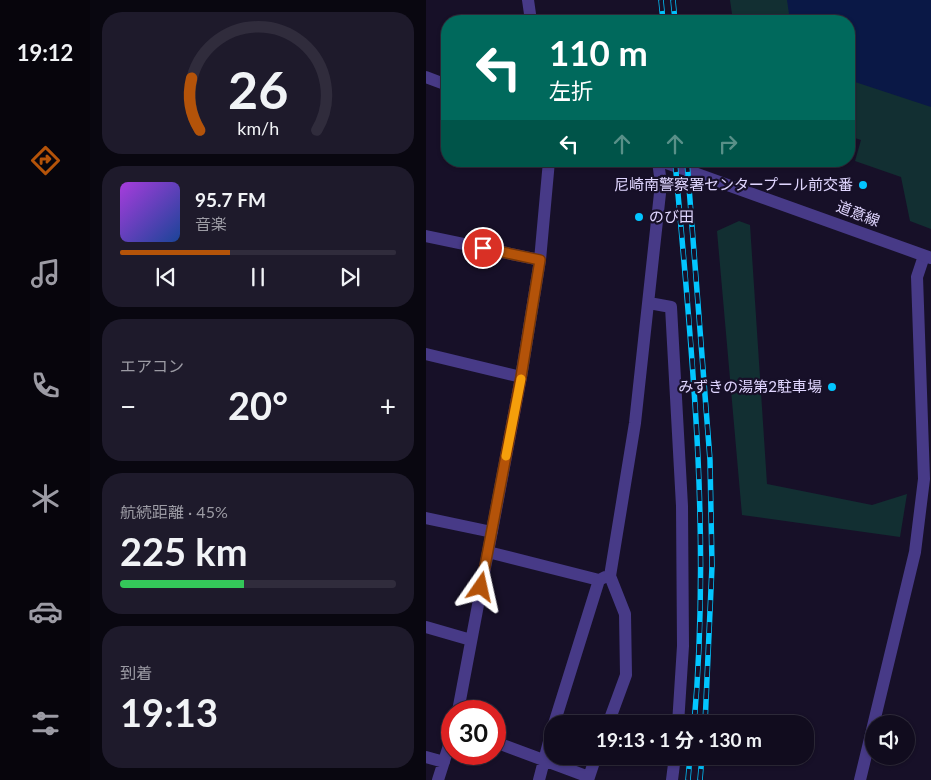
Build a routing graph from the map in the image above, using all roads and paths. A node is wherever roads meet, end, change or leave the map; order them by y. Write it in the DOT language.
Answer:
graph roads {
  1 [pos="528,0"];
  2 [pos="530,15"];
  3 [pos="426,77"];
  4 [pos="441,83"];
  5 [pos="548,167"];
  6 [pos="659,167"];
  7 [pos="676,167"];
  8 [pos="426,236"];
  9 [pos="927,257"];
  10 [pos="540,260"];
  11 [pos="649,303"];
  12 [pos="426,354"];
  13 [pos="521,377"];
  14 [pos="426,518"];
  15 [pos="492,532"];
  16 [pos="488,552"];
  17 [pos="604,578"];
  18 [pos="426,627"];
  19 [pos="471,640"];
  20 [pos="460,700"];
  21 [pos="557,715"];
  22 [pos="611,715"];
  23 [pos="679,715"];
  24 [pos="506,746"];
  25 [pos="426,756"];
  26 [pos="544,757"];
  27 [pos="543,760"];
  28 [pos="441,761"];
  29 [pos="443,765"];
  30 [pos="593,765"];
  31 [pos="674,765"];
  32 [pos="588,778"];
  33 [pos="438,780"];
  34 [pos="539,780"];
  35 [pos="672,780"];
  36 [pos="860,780"];
  1 -- 2 [label="street"];
  3 -- 4 [label="street"];
  5 -- 10 [label="street"];
  6 -- 11 [label="street"];
  7 -- 9 [label="street, 道意線"];
  8 -- 10 [label="street"];
  9 -- 36 [label="street"];
  10 -- 13 [label="street"];
  11 -- 17 [label="street"];
  11 -- 23 [label="street"];
  12 -- 13 [label="street"];
  13 -- 15 [label="street"];
  14 -- 15 [label="street"];
  15 -- 16 [label="street"];
  16 -- 17 [label="street"];
  16 -- 19 [label="street"];
  17 -- 21 [label="street"];
  17 -- 22 [label="street"];
  18 -- 19 [label="street"];
  19 -- 20 [label="street"];
  24 -- 27 [label="street"];
  25 -- 28 [label="street"];
  26 -- 27 [label="street"];
  27 -- 32 [label="street"];
  27 -- 34 [label="street"];
  29 -- 33 [label="street"];
  30 -- 32 [label="street"];
  31 -- 35 [label="street"];
}
